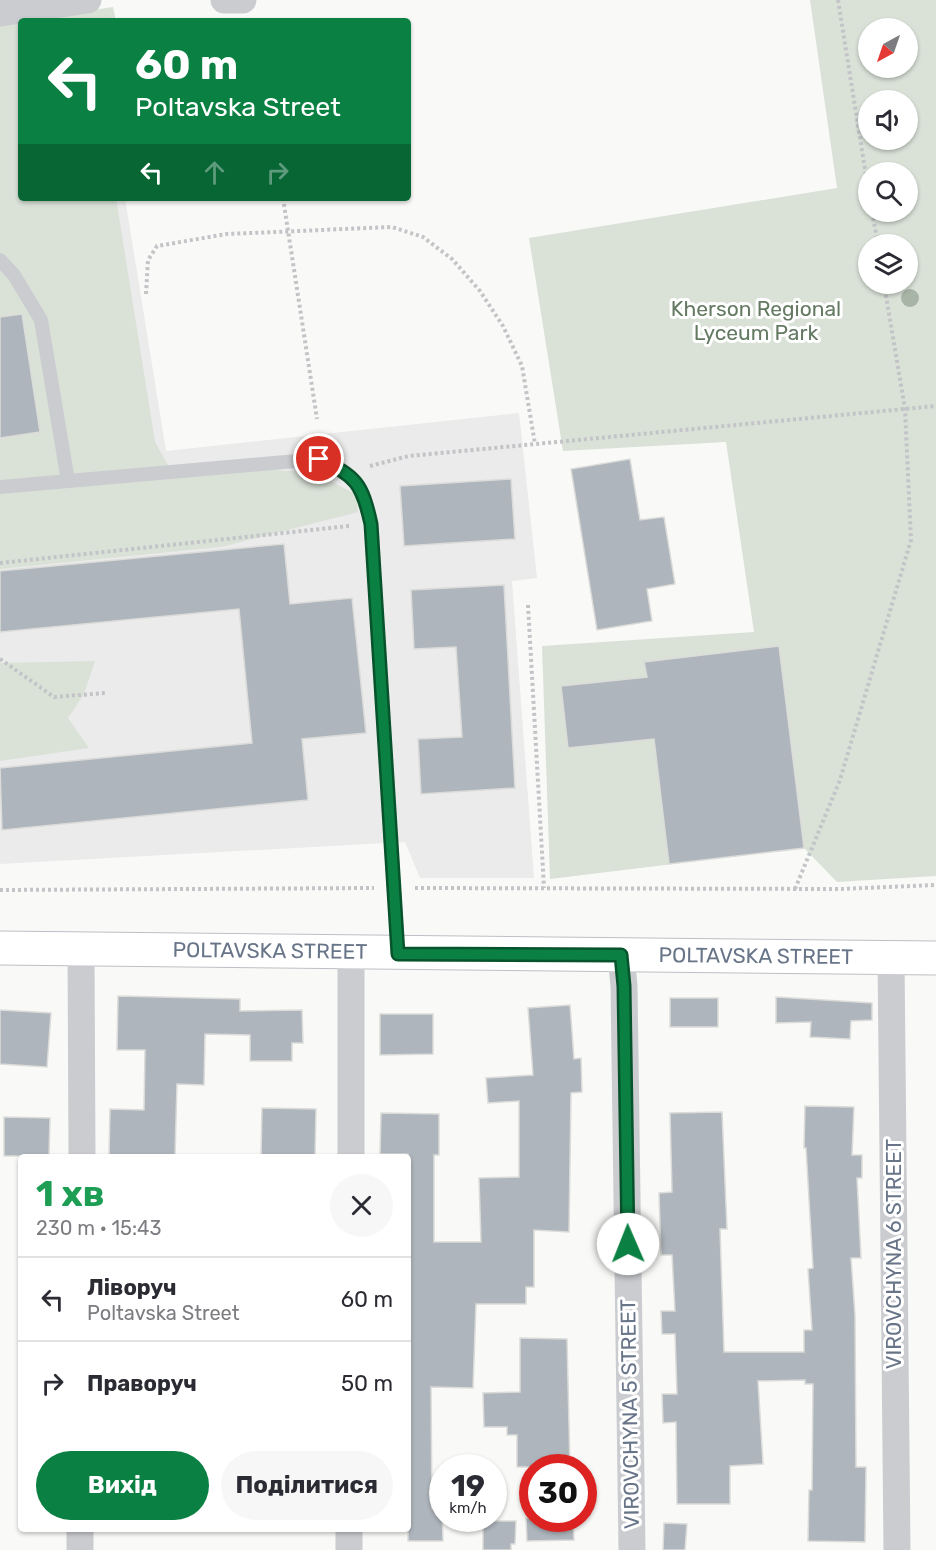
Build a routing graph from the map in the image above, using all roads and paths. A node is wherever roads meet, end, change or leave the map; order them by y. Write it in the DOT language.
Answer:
graph roads {
  1 [pos="88,0"];
  2 [pos="224,0"];
  3 [pos="243,0"];
  4 [pos="837,0"];
  5 [pos="0,13"];
  6 [pos="864,162"];
  7 [pos="283,201"];
  8 [pos="288,231"];
  9 [pos="0,260"];
  10 [pos="147,294"];
  11 [pos="886,294"];
  12 [pos="936,406"];
  13 [pos="905,408"];
  14 [pos="317,419"];
  15 [pos="536,444"];
  16 [pos="348,472"];
  17 [pos="68,481"];
  18 [pos="0,487"];
  19 [pos="371,524"];
  20 [pos="0,563"];
  21 [pos="528,605"];
  22 [pos="0,659"];
  23 [pos="105,693"];
  24 [pos="936,885"];
  25 [pos="394,888"];
  26 [pos="544,888"];
  27 [pos="795,889"];
  28 [pos="0,890"];
  29 [pos="0,948"];
  30 [pos="81,949"];
  31 [pos="351,954"];
  32 [pos="398,954"];
  33 [pos="621,955"];
  34 [pos="891,958"];
  35 [pos="936,958"];
  36 [pos="82,1154"];
  37 [pos="351,1154"];
  38 [pos="80,1532"];
  39 [pos="349,1532"];
  40 [pos="80,1550"];
  41 [pos="349,1550"];
  42 [pos="632,1550"];
  43 [pos="897,1550"];
  1 -- 5 [label="street"];
  2 -- 3 [label="street"];
  4 -- 6 [label="path"];
  7 -- 8 [label="path"];
  8 -- 10 [label="path"];
  8 -- 14 [label="path"];
  8 -- 15 [label="path"];
  9 -- 17 [label="lane"];
  11 -- 13 [label="path"];
  12 -- 13 [label="path"];
  13 -- 15 [label="path"];
  13 -- 27 [label="path"];
  15 -- 16 [label="path"];
  16 -- 17 [label="lane"];
  16 -- 19 [label="lane"];
  17 -- 18 [label="lane"];
  19 -- 20 [label="path"];
  19 -- 25 [label="lane"];
  21 -- 26 [label="path"];
  22 -- 23 [label="path"];
  24 -- 27 [label="path"];
  25 -- 26 [label="path"];
  25 -- 28 [label="path"];
  25 -- 32 [label="lane"];
  26 -- 27 [label="path"];
  29 -- 30 [label="main road, POLTAVSKA STREET"];
  30 -- 31 [label="main road, POLTAVSKA STREET"];
  30 -- 36 [label="street"];
  31 -- 32 [label="main road, POLTAVSKA STREET"];
  31 -- 37 [label="street"];
  32 -- 33 [label="main road, POLTAVSKA STREET"];
  33 -- 34 [label="main road, POLTAVSKA STREET"];
  33 -- 42 [label="street, VIROVCHYNA 5 STREET"];
  34 -- 35 [label="main road, POLTAVSKA STREET"];
  34 -- 43 [label="street, VIROVCHYNA 6 STREET"];
  38 -- 40 [label="street"];
  39 -- 41 [label="street"];
}
